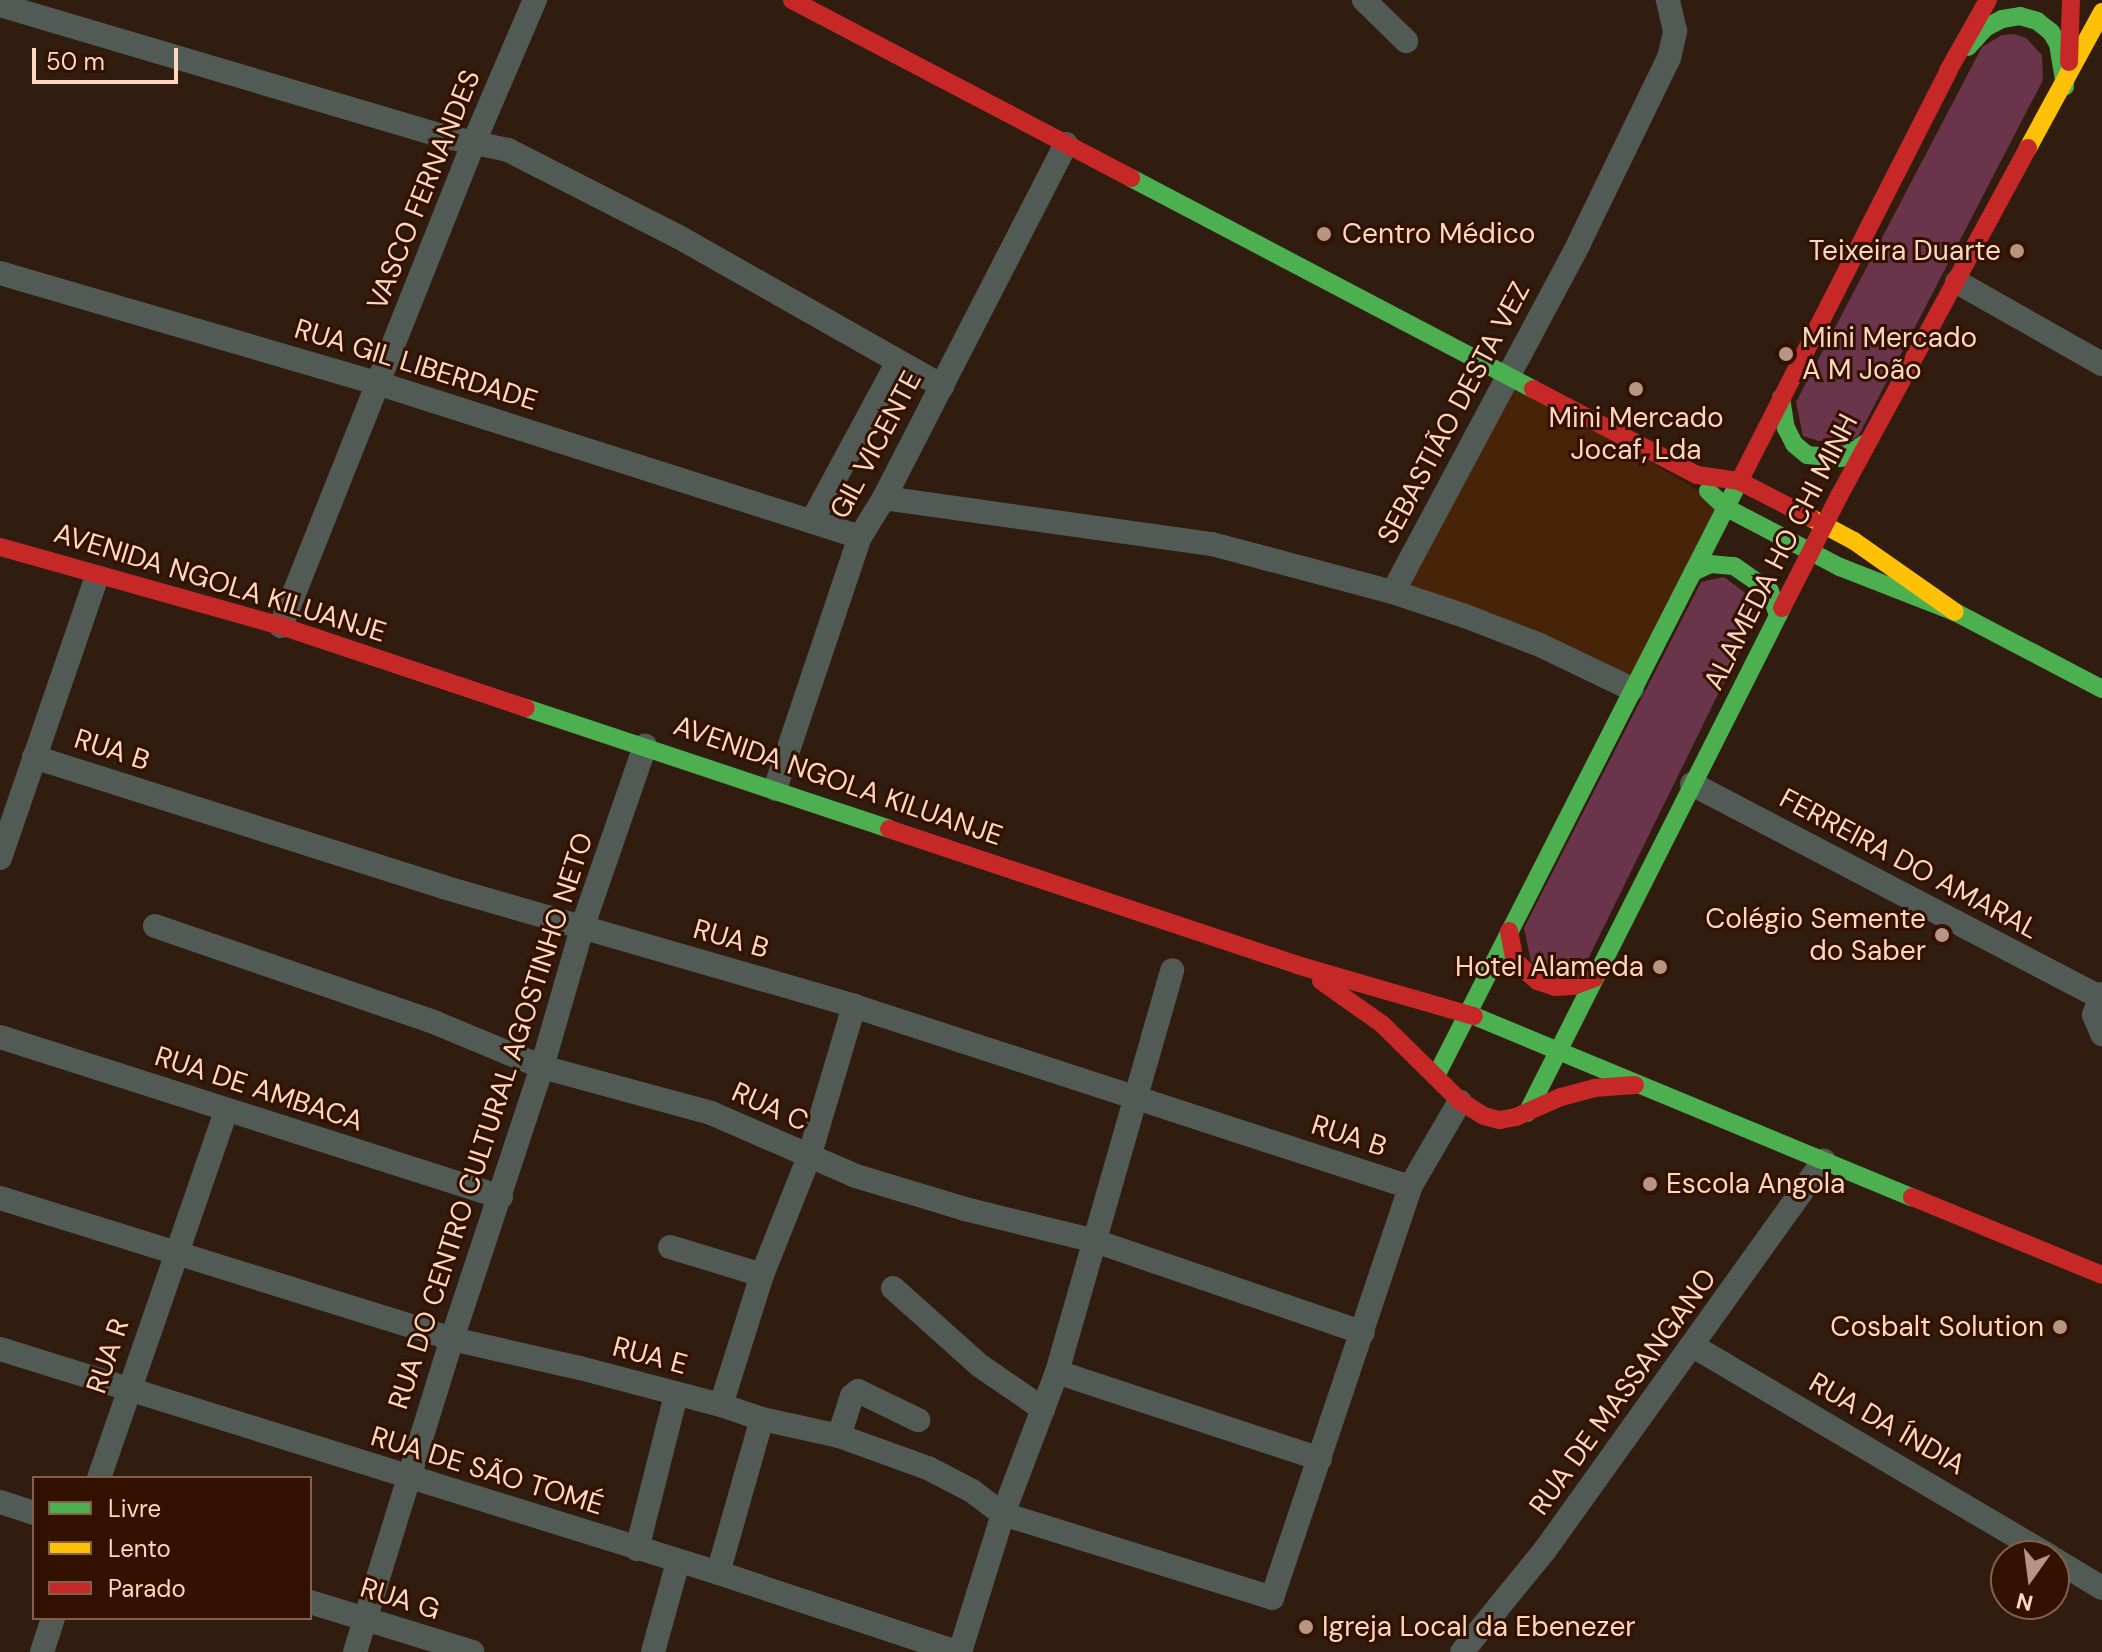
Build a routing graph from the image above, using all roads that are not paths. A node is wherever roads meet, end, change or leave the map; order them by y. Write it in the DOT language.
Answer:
graph roads {
  1 [pos="535,0"];
  2 [pos="792,0"];
  3 [pos="1364,0"];
  4 [pos="1668,0"];
  5 [pos="1966,0"];
  6 [pos="1988,0"];
  7 [pos="2071,0"];
  8 [pos="2096,0"];
  9 [pos="2102,4"];
  10 [pos="0,5"];
  11 [pos="2102,12"];
  12 [pos="1406,41"];
  13 [pos="2102,58"];
  14 [pos="1948,71"];
  15 [pos="2065,86"];
  16 [pos="474,142"];
  17 [pos="1066,144"];
  18 [pos="0,273"];
  19 [pos="1957,282"];
  20 [pos="898,362"];
  21 [pos="2102,364"];
  22 [pos="1509,376"];
  23 [pos="377,383"];
  24 [pos="942,386"];
  25 [pos="1781,398"];
  26 [pos="1868,442"];
  27 [pos="1697,475"];
  28 [pos="1739,481"];
  29 [pos="884,498"];
  30 [pos="1725,507"];
  31 [pos="813,519"];
  32 [pos="1824,525"];
  33 [pos="860,537"];
  34 [pos="0,547"];
  35 [pos="1811,552"];
  36 [pos="1693,572"];
  37 [pos="97,577"];
  38 [pos="1393,592"];
  39 [pos="1955,612"];
  40 [pos="1778,616"];
  41 [pos="281,626"];
  42 [pos="1632,689"];
  43 [pos="2102,689"];
  44 [pos="645,746"];
  45 [pos="34,757"];
  46 [pos="1692,784"];
  47 [pos="775,789"];
  48 [pos="0,858"];
  49 [pos="155,926"];
  50 [pos="582,928"];
  51 [pos="1509,931"];
  52 [pos="1297,965"];
  53 [pos="1172,970"];
  54 [pos="1595,978"];
  55 [pos="2100,996"];
  56 [pos="854,1006"];
  57 [pos="1467,1013"];
  58 [pos="2102,1034"];
  59 [pos="0,1037"];
  60 [pos="1559,1050"];
  61 [pos="542,1067"];
  62 [pos="1436,1076"];
  63 [pos="1652,1086"];
  64 [pos="1137,1100"];
  65 [pos="1460,1101"];
  66 [pos="226,1111"];
  67 [pos="1527,1113"];
  68 [pos="809,1157"];
  69 [pos="1824,1161"];
  70 [pos="1410,1187"];
  71 [pos="501,1197"];
  72 [pos="0,1198"];
  73 [pos="1095,1241"];
  74 [pos="670,1247"];
  75 [pos="177,1255"];
  76 [pos="762,1275"];
  77 [pos="2102,1275"];
  78 [pos="893,1288"];
  79 [pos="1363,1333"];
  80 [pos="452,1339"];
  81 [pos="1693,1346"];
  82 [pos="0,1349"];
  83 [pos="1057,1372"];
  84 [pos="128,1389"];
  85 [pos="676,1395"];
  86 [pos="721,1405"];
  87 [pos="1043,1409"];
  88 [pos="762,1419"];
  89 [pos="918,1420"];
  90 [pos="839,1436"];
  91 [pos="1320,1459"];
  92 [pos="100,1476"];
  93 [pos="408,1478"];
  94 [pos="0,1502"];
  95 [pos="32,1512"];
  96 [pos="1003,1514"];
  97 [pos="2023,1540"];
  98 [pos="637,1549"];
  99 [pos="678,1562"];
  100 [pos="2070,1568"];
  101 [pos="718,1573"];
  102 [pos="2102,1588"];
  103 [pos="312,1603"];
  104 [pos="52,1620"];
  105 [pos="365,1620"];
  106 [pos="42,1652"];
  107 [pos="355,1652"];
  108 [pos="473,1652"];
  109 [pos="653,1652"];
  110 [pos="958,1652"];
  111 [pos="1462,1652"];
  1 -- 16 [label="street, VASCO FERNANDES"];
  2 -- 17 [label="main road"];
  3 -- 12 [label="street"];
  4 -- 22 [label="street, SEBASTIÃO DESTA VEZ"];
  5 -- 14 [label="main road"];
  6 -- 14 [label="main road"];
  7 -- 15 [label="main road"];
  8 -- 9 [label="main road"];
  10 -- 16 [label="street"];
  11 -- 15 [label="main road, ALAMEDA HO CHI MINH"];
  13 -- 15 [label="main road"];
  14 -- 15 [label="main road"];
  14 -- 25 [label="main road"];
  15 -- 19 [label="main road, ALAMEDA HO CHI MINH"];
  16 -- 20 [label="street"];
  16 -- 23 [label="street, VASCO FERNANDES"];
  17 -- 22 [label="main road"];
  17 -- 24 [label="street, GIL VICENTE"];
  18 -- 23 [label="street, RUA GIL LIBERDADE"];
  19 -- 21 [label="street"];
  19 -- 26 [label="main road, ALAMEDA HO CHI MINH"];
  20 -- 24 [label="street"];
  20 -- 31 [label="street"];
  22 -- 27 [label="main road"];
  22 -- 38 [label="street, SEBASTIÃO DESTA VEZ"];
  23 -- 31 [label="street, RUA GIL LIBERDADE"];
  23 -- 41 [label="street, VASCO FERNANDES"];
  24 -- 29 [label="street, GIL VICENTE"];
  25 -- 26 [label="main road"];
  25 -- 28 [label="main road"];
  26 -- 32 [label="main road, ALAMEDA HO CHI MINH"];
  27 -- 28 [label="main road"];
  27 -- 30 [label="main road"];
  28 -- 30 [label="main road"];
  28 -- 32 [label="main road"];
  29 -- 33 [label="street, GIL VICENTE"];
  29 -- 38 [label="street"];
  30 -- 35 [label="main road"];
  30 -- 36 [label="main road"];
  31 -- 33 [label="street, RUA GIL LIBERDADE"];
  32 -- 35 [label="main road, ALAMEDA HO CHI MINH"];
  32 -- 39 [label="main road"];
  33 -- 47 [label="street, GIL VICENTE"];
  34 -- 37 [label="main road, AVENIDA NGOLA KILUANJE"];
  35 -- 39 [label="main road"];
  35 -- 40 [label="main road, ALAMEDA HO CHI MINH"];
  36 -- 40 [label="main road"];
  36 -- 42 [label="main road"];
  37 -- 41 [label="main road, AVENIDA NGOLA KILUANJE"];
  37 -- 45 [label="street"];
  38 -- 42 [label="street"];
  39 -- 43 [label="main road"];
  40 -- 46 [label="main road, ALAMEDA HO CHI MINH"];
  41 -- 44 [label="main road, AVENIDA NGOLA KILUANJE"];
  42 -- 51 [label="main road"];
  44 -- 47 [label="main road, AVENIDA NGOLA KILUANJE"];
  44 -- 50 [label="street, RUA DO CENTRO CULTURAL AGOSTINHO NETO"];
  45 -- 48 [label="street"];
  45 -- 50 [label="street, RUA B"];
  46 -- 54 [label="main road, ALAMEDA HO CHI MINH"];
  46 -- 55 [label="street, FERREIRA DO AMARAL"];
  47 -- 52 [label="main road, AVENIDA NGOLA KILUANJE"];
  49 -- 61 [label="street, RUA C"];
  50 -- 56 [label="street, RUA B"];
  50 -- 61 [label="street, RUA DO CENTRO CULTURAL AGOSTINHO NETO"];
  51 -- 54 [label="main road"];
  51 -- 57 [label="main road"];
  52 -- 57 [label="main road, AVENIDA NGOLA KILUANJE"];
  52 -- 62 [label="main road"];
  53 -- 64 [label="street"];
  54 -- 60 [label="main road, ALAMEDA HO CHI MINH"];
  55 -- 58 [label="street, FERREIRA DO AMARAL"];
  56 -- 64 [label="street, RUA B"];
  56 -- 68 [label="street"];
  57 -- 60 [label="main road, AVENIDA NGOLA KILUANJE"];
  57 -- 62 [label="main road"];
  59 -- 66 [label="street, RUA DE AMBACA"];
  60 -- 63 [label="main road, AVENIDA NGOLA KILUANJE"];
  60 -- 67 [label="main road, ALAMEDA HO CHI MINH"];
  61 -- 68 [label="street, RUA C"];
  61 -- 71 [label="street, RUA DO CENTRO CULTURAL AGOSTINHO NETO"];
  62 -- 65 [label="main road"];
  63 -- 67 [label="main road"];
  63 -- 69 [label="main road, AVENIDA NGOLA KILUANJE"];
  64 -- 70 [label="street, RUA B"];
  64 -- 73 [label="street"];
  65 -- 67 [label="main road"];
  65 -- 70 [label="street"];
  66 -- 71 [label="street, RUA DE AMBACA"];
  66 -- 75 [label="street, RUA R"];
  68 -- 73 [label="street, RUA C"];
  68 -- 76 [label="street"];
  69 -- 77 [label="main road, AVENIDA NGOLA KILUANJE"];
  69 -- 81 [label="street, RUA DE MASSANGANO"];
  70 -- 79 [label="street"];
  71 -- 80 [label="street, RUA DO CENTRO CULTURAL AGOSTINHO NETO"];
  72 -- 75 [label="street, RUA E"];
  73 -- 79 [label="street, RUA C"];
  73 -- 83 [label="street"];
  74 -- 76 [label="street"];
  75 -- 80 [label="street, RUA E"];
  75 -- 84 [label="street, RUA R"];
  76 -- 86 [label="street"];
  78 -- 87 [label="street"];
  79 -- 91 [label="street"];
  80 -- 85 [label="street, RUA E"];
  80 -- 93 [label="street, RUA DO CENTRO CULTURAL AGOSTINHO NETO"];
  81 -- 97 [label="street, RUA DA ÍNDIA"];
  81 -- 111 [label="street, RUA DE MASSANGANO"];
  82 -- 84 [label="street, RUA DE SÃO TOMÉ"];
  83 -- 87 [label="street"];
  83 -- 91 [label="street"];
  84 -- 92 [label="street, RUA R"];
  84 -- 93 [label="street, RUA DE SÃO TOMÉ"];
  85 -- 86 [label="street, RUA E"];
  85 -- 98 [label="street"];
  86 -- 88 [label="street, RUA E"];
  87 -- 96 [label="street"];
  88 -- 90 [label="street, RUA E"];
  88 -- 101 [label="street"];
  89 -- 90 [label="street"];
  90 -- 96 [label="street, RUA E"];
  91 -- 96 [label="street, RUA E"];
  93 -- 98 [label="street, RUA DE SÃO TOMÉ"];
  93 -- 105 [label="street, RUA DO CENTRO CULTURAL AGOSTINHO NETO"];
  94 -- 95 [label="street"];
  96 -- 110 [label="street"];
  98 -- 99 [label="street, RUA DE SÃO TOMÉ"];
  99 -- 101 [label="street, RUA DE SÃO TOMÉ"];
  99 -- 109 [label="street"];
  100 -- 102 [label="street, RUA DA ÍNDIA"];
  101 -- 110 [label="street, RUA DE SÃO TOMÉ"];
  103 -- 105 [label="street, RUA G"];
  104 -- 106 [label="street"];
  105 -- 107 [label="street, RUA DO CENTRO CULTURAL AGOSTINHO NETO"];
  105 -- 108 [label="street, RUA G"];
}
